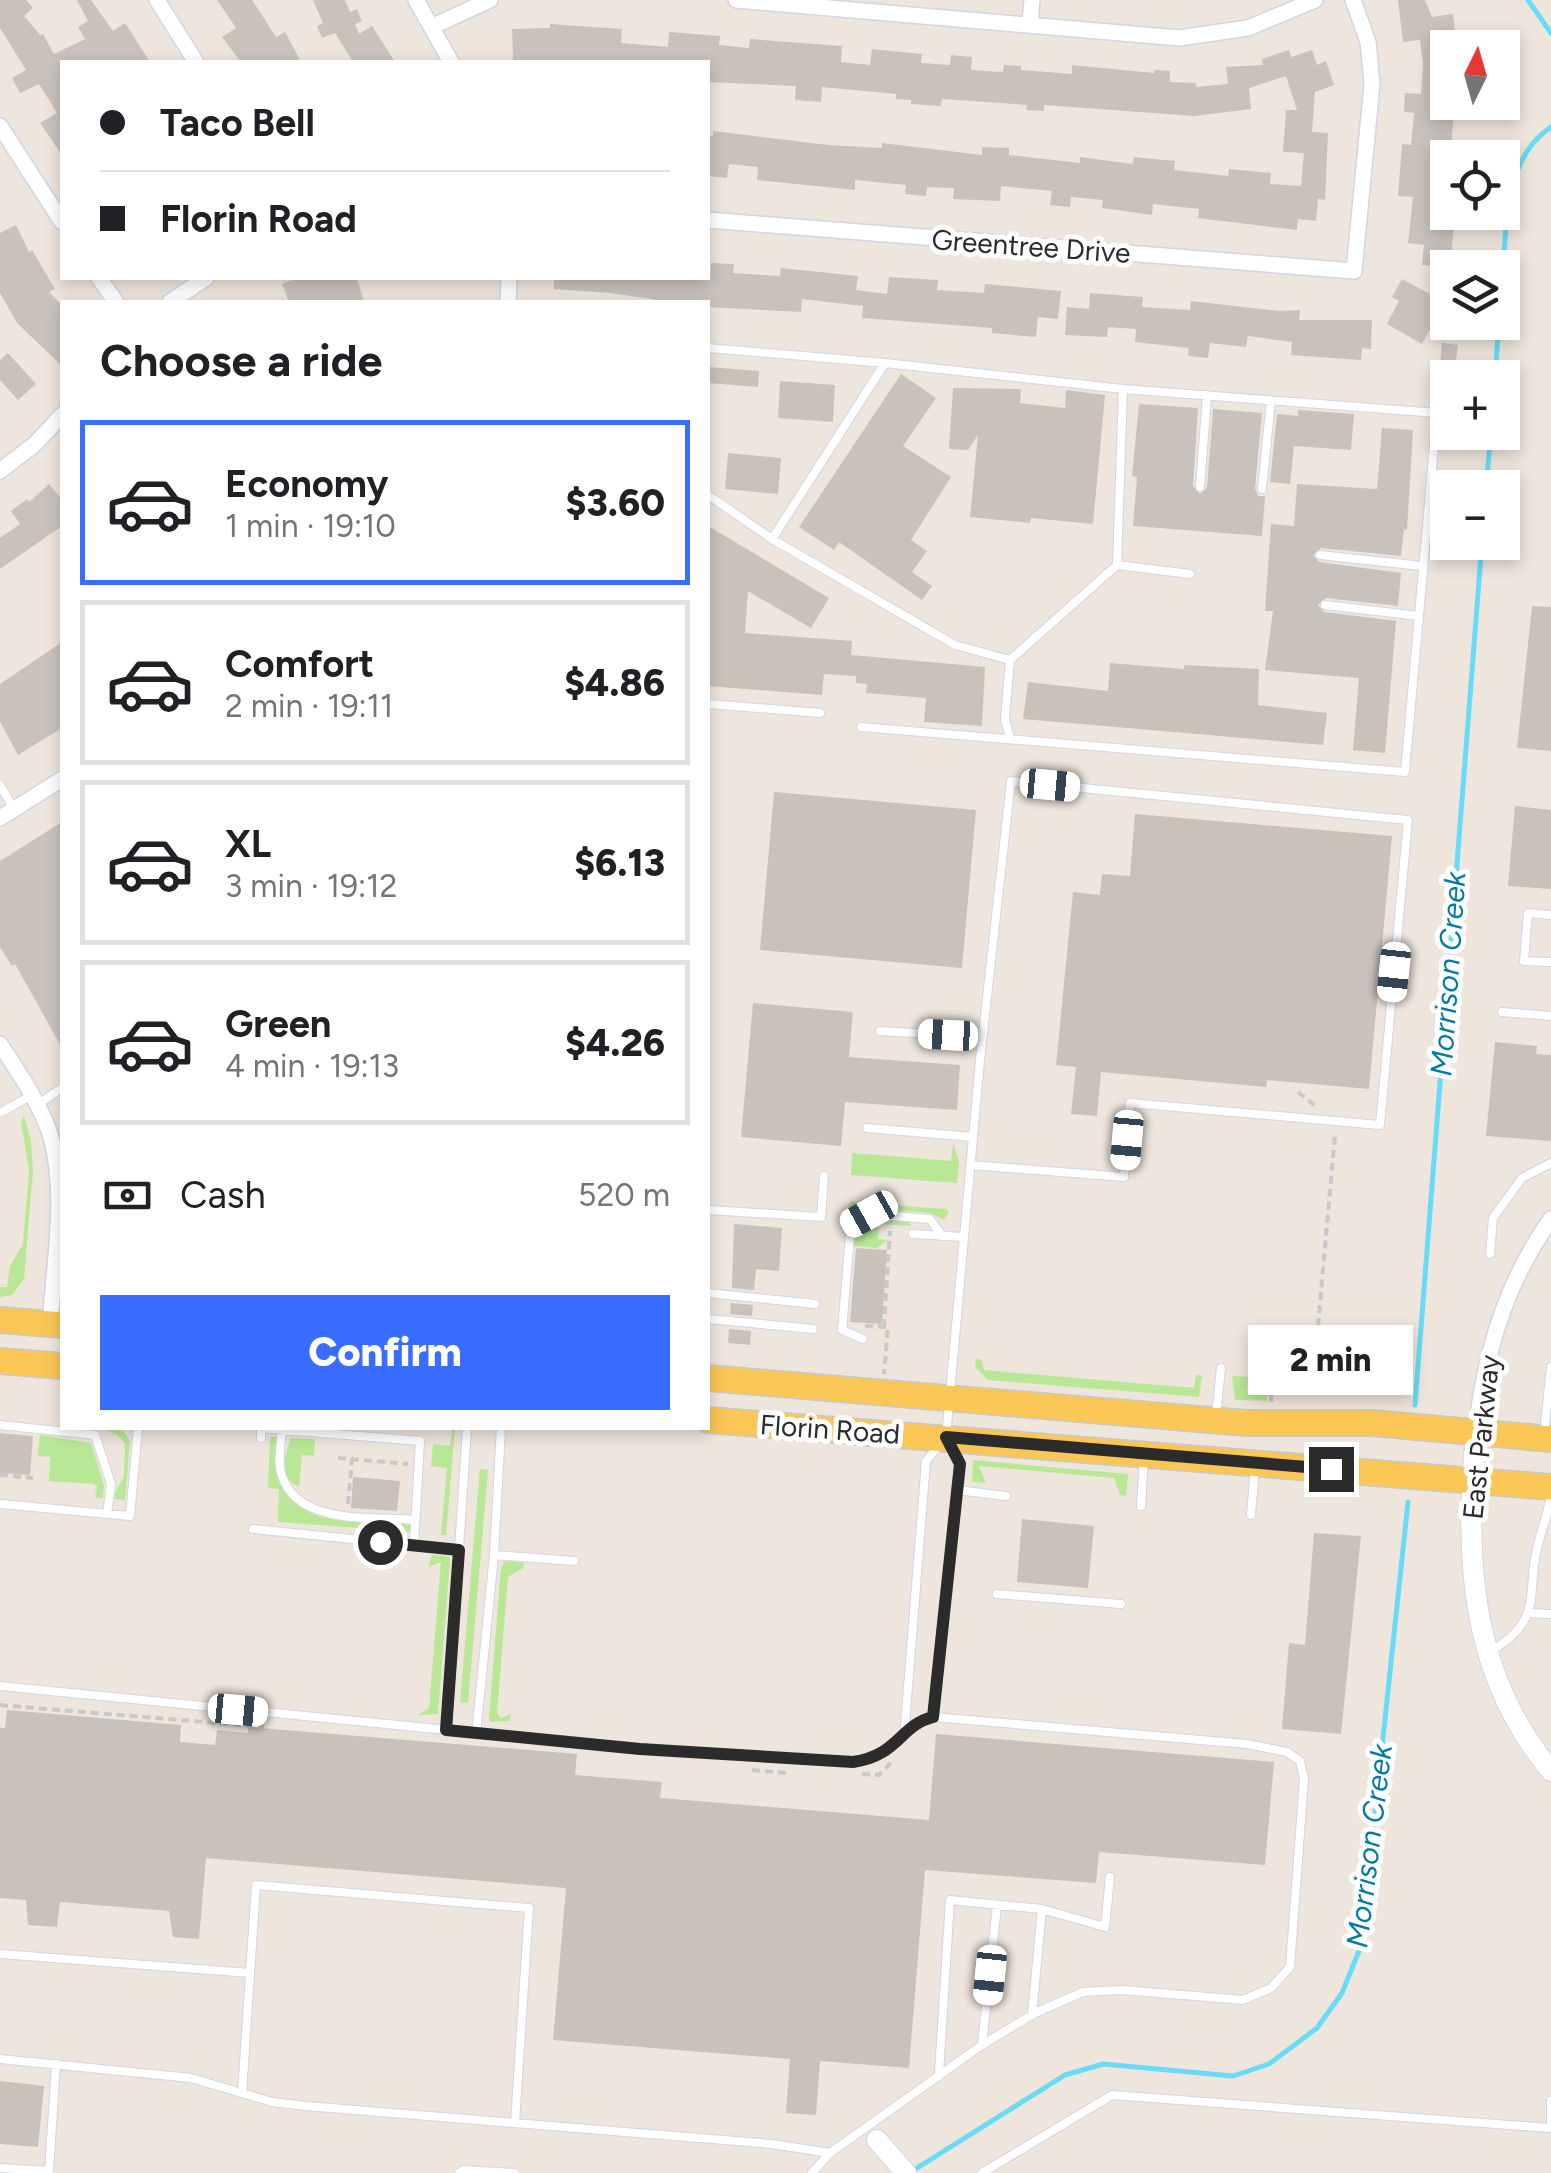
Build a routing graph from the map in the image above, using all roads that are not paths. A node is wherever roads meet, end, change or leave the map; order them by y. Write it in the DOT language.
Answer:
graph roads {
  1 [pos="157,0"];
  2 [pos="416,0"];
  3 [pos="490,0"];
  4 [pos="736,0"];
  5 [pos="1032,0"];
  6 [pos="1316,0"];
  7 [pos="1352,0"];
  8 [pos="1030,23"];
  9 [pos="431,27"];
  10 [pos="195,60"];
  11 [pos="450,60"];
  12 [pos="0,126"];
  13 [pos="60,219"];
  14 [pos="710,220"];
  15 [pos="203,280"];
  16 [pos="173,300"];
  17 [pos="710,348"];
  18 [pos="886,363"];
  19 [pos="1123,389"];
  20 [pos="1207,395"];
  21 [pos="1271,400"];
  22 [pos="60,417"];
  23 [pos="0,471"];
  24 [pos="1200,487"];
  25 [pos="1262,489"];
  26 [pos="710,496"];
  27 [pos="772,539"];
  28 [pos="1320,555"];
  29 [pos="1117,565"];
  30 [pos="1422,566"];
  31 [pos="1190,574"];
  32 [pos="1325,605"];
  33 [pos="1418,616"];
  34 [pos="1010,660"];
  35 [pos="710,704"];
  36 [pos="820,712"];
  37 [pos="861,726"];
  38 [pos="1010,738"];
  39 [pos="60,780"];
  40 [pos="0,785"];
  41 [pos="7,814"];
  42 [pos="1551,915"];
  43 [pos="1551,962"];
  44 [pos="1502,1012"];
  45 [pos="1551,1016"];
  46 [pos="880,1030"];
  47 [pos="982,1037"];
  48 [pos="0,1044"];
  49 [pos="60,1089"];
  50 [pos="35,1100"];
  51 [pos="2,1112"];
  52 [pos="868,1128"];
  53 [pos="973,1137"];
  54 [pos="59,1162"];
  55 [pos="1551,1163"];
  56 [pos="971,1165"];
  57 [pos="824,1176"];
  58 [pos="710,1210"];
  59 [pos="1551,1220"];
  60 [pos="913,1234"];
  61 [pos="942,1236"];
  62 [pos="964,1237"];
  63 [pos="1490,1254"];
  64 [pos="710,1293"];
  65 [pos="814,1304"];
  66 [pos="710,1319"];
  67 [pos="0,1320"];
  68 [pos="56,1324"];
  69 [pos="813,1330"];
  70 [pos="863,1339"];
  71 [pos="955,1346"];
  72 [pos="968,1348"];
  73 [pos="0,1361"];
  74 [pos="60,1366"];
  75 [pos="1551,1367"];
  76 [pos="1221,1368"];
  77 [pos="710,1378"];
  78 [pos="950,1400"];
  79 [pos="710,1420"];
  80 [pos="1216,1420"];
  81 [pos="0,1425"];
  82 [pos="138,1430"];
  83 [pos="261,1430"];
  84 [pos="282,1430"];
  85 [pos="294,1430"];
  86 [pos="468,1430"];
  87 [pos="502,1430"];
  88 [pos="1476,1432"];
  89 [pos="946,1437"];
  90 [pos="261,1438"];
  91 [pos="1548,1439"];
  92 [pos="1145,1454"];
  93 [pos="1255,1464"];
  94 [pos="1472,1480"];
  95 [pos="1551,1488"];
  96 [pos="957,1490"];
  97 [pos="1006,1496"];
  98 [pos="0,1504"];
  99 [pos="1140,1506"];
  100 [pos="107,1514"];
  101 [pos="1251,1515"];
  102 [pos="415,1520"];
  103 [pos="253,1529"];
  104 [pos="1540,1536"];
  105 [pos="1551,1537"];
  106 [pos="414,1544"];
  107 [pos="459,1550"];
  108 [pos="494,1555"];
  109 [pos="574,1561"];
  110 [pos="997,1594"];
  111 [pos="1120,1604"];
  112 [pos="1530,1613"];
  113 [pos="1551,1614"];
  114 [pos="1487,1654"];
  115 [pos="0,1686"];
  116 [pos="933,1717"];
  117 [pos="446,1730"];
  118 [pos="476,1734"];
  119 [pos="904,1737"];
  120 [pos="1551,1771"];
  121 [pos="1110,1877"];
  122 [pos="997,1905"];
  123 [pos="1042,1908"];
  124 [pos="0,1954"];
  125 [pos="250,1973"];
  126 [pos="1032,2015"];
  127 [pos="982,2046"];
  128 [pos="0,2059"];
  129 [pos="56,2064"];
  130 [pos="939,2073"];
  131 [pos="242,2093"];
  132 [pos="1551,2101"];
  133 [pos="514,2122"];
  134 [pos="1550,2128"];
  135 [pos="871,2132"];
  136 [pos="830,2153"];
  137 [pos="0,2168"];
  138 [pos="49,2172"];
  139 [pos="459,2173"];
  140 [pos="515,2173"];
  141 [pos="812,2173"];
  142 [pos="906,2173"];
  143 [pos="982,2173"];
  1 -- 10 [label="street"];
  2 -- 9 [label="street"];
  3 -- 9 [label="street"];
  4 -- 8 [label="street"];
  5 -- 8 [label="street"];
  6 -- 8 [label="street"];
  7 -- 14 [label="street, Greentree Drive"];
  9 -- 11 [label="street"];
  12 -- 13 [label="street"];
  15 -- 16 [label="street"];
  17 -- 18 [label="lane"];
  18 -- 19 [label="lane"];
  18 -- 27 [label="lane"];
  19 -- 20 [label="lane"];
  19 -- 29 [label="lane"];
  20 -- 21 [label="lane"];
  20 -- 24 [label="lane"];
  21 -- 25 [label="lane"];
  21 -- 30 [label="lane"];
  22 -- 23 [label="street"];
  26 -- 27 [label="lane"];
  27 -- 34 [label="lane"];
  28 -- 30 [label="lane"];
  29 -- 31 [label="lane"];
  29 -- 34 [label="lane"];
  30 -- 33 [label="lane"];
  32 -- 33 [label="lane"];
  33 -- 38 [label="lane"];
  34 -- 38 [label="lane"];
  35 -- 36 [label="lane"];
  37 -- 38 [label="lane"];
  39 -- 41 [label="street"];
  40 -- 41 [label="lane"];
  42 -- 43 [label="lane"];
  44 -- 45 [label="lane"];
  46 -- 47 [label="lane"];
  47 -- 53 [label="lane"];
  47 -- 56 [label="lane"];
  48 -- 50 [label="street"];
  49 -- 50 [label="lane"];
  50 -- 51 [label="lane"];
  50 -- 54 [label="street"];
  52 -- 53 [label="lane"];
  53 -- 56 [label="lane"];
  54 -- 68 [label="street"];
  55 -- 63 [label="lane"];
  56 -- 62 [label="lane"];
  57 -- 58 [label="lane"];
  59 -- 88 [label="street, East Parkway"];
  60 -- 61 [label="lane"];
  61 -- 62 [label="lane"];
  61 -- 70 [label="lane"];
  62 -- 71 [label="lane"];
  64 -- 65 [label="lane"];
  66 -- 69 [label="lane"];
  67 -- 68 [label="main road"];
  71 -- 72 [label="lane"];
  71 -- 78 [label="lane"];
  73 -- 74 [label="main road"];
  75 -- 91 [label="lane"];
  76 -- 80 [label="lane"];
  77 -- 78 [label="main road, Florin Road"];
  78 -- 80 [label="main road, Florin Road"];
  78 -- 89 [label="lane"];
  79 -- 89 [label="main road, Florin Road"];
  80 -- 88 [label="main road, Florin Road"];
  81 -- 100 [label="lane"];
  82 -- 100 [label="lane"];
  83 -- 90 [label="lane"];
  84 -- 102 [label="lane"];
  85 -- 102 [label="lane"];
  86 -- 107 [label="lane"];
  87 -- 108 [label="lane"];
  88 -- 91 [label="main road, Florin Road"];
  88 -- 94 [label="street, East Parkway"];
  89 -- 92 [label="main road, Florin Road"];
  89 -- 96 [label="lane"];
  89 -- 119 [label="lane"];
  92 -- 93 [label="main road, Florin Road"];
  92 -- 99 [label="lane"];
  93 -- 94 [label="main road, Florin Road"];
  93 -- 101 [label="lane"];
  94 -- 95 [label="main road, Florin Road"];
  94 -- 114 [label="street, East Parkway"];
  95 -- 104 [label="lane"];
  96 -- 97 [label="lane"];
  96 -- 116 [label="lane"];
  98 -- 100 [label="lane"];
  102 -- 106 [label="lane"];
  103 -- 106 [label="lane"];
  104 -- 105 [label="lane"];
  104 -- 112 [label="lane"];
  106 -- 107 [label="lane"];
  107 -- 117 [label="lane"];
  108 -- 109 [label="lane"];
  108 -- 118 [label="lane"];
  110 -- 111 [label="lane"];
  112 -- 113 [label="lane"];
  112 -- 114 [label="lane"];
  114 -- 120 [label="street, East Parkway"];
  115 -- 117 [label="lane"];
  116 -- 119 [label="lane"];
  116 -- 126 [label="lane"];
  117 -- 118 [label="lane"];
  118 -- 119 [label="lane"];
  121 -- 123 [label="lane"];
  122 -- 123 [label="lane"];
  122 -- 127 [label="lane"];
  122 -- 130 [label="lane"];
  123 -- 126 [label="lane"];
  124 -- 125 [label="lane"];
  125 -- 131 [label="lane"];
  125 -- 133 [label="lane"];
  126 -- 127 [label="lane"];
  127 -- 130 [label="lane"];
  128 -- 129 [label="lane"];
  129 -- 131 [label="lane"];
  129 -- 138 [label="lane"];
  130 -- 135 [label="lane"];
  131 -- 133 [label="lane"];
  132 -- 134 [label="lane"];
  133 -- 136 [label="lane"];
  134 -- 143 [label="lane"];
  135 -- 136 [label="lane"];
  135 -- 142 [label="street"];
  136 -- 141 [label="lane"];
  137 -- 138 [label="lane"];
  139 -- 140 [label="lane"];
}
